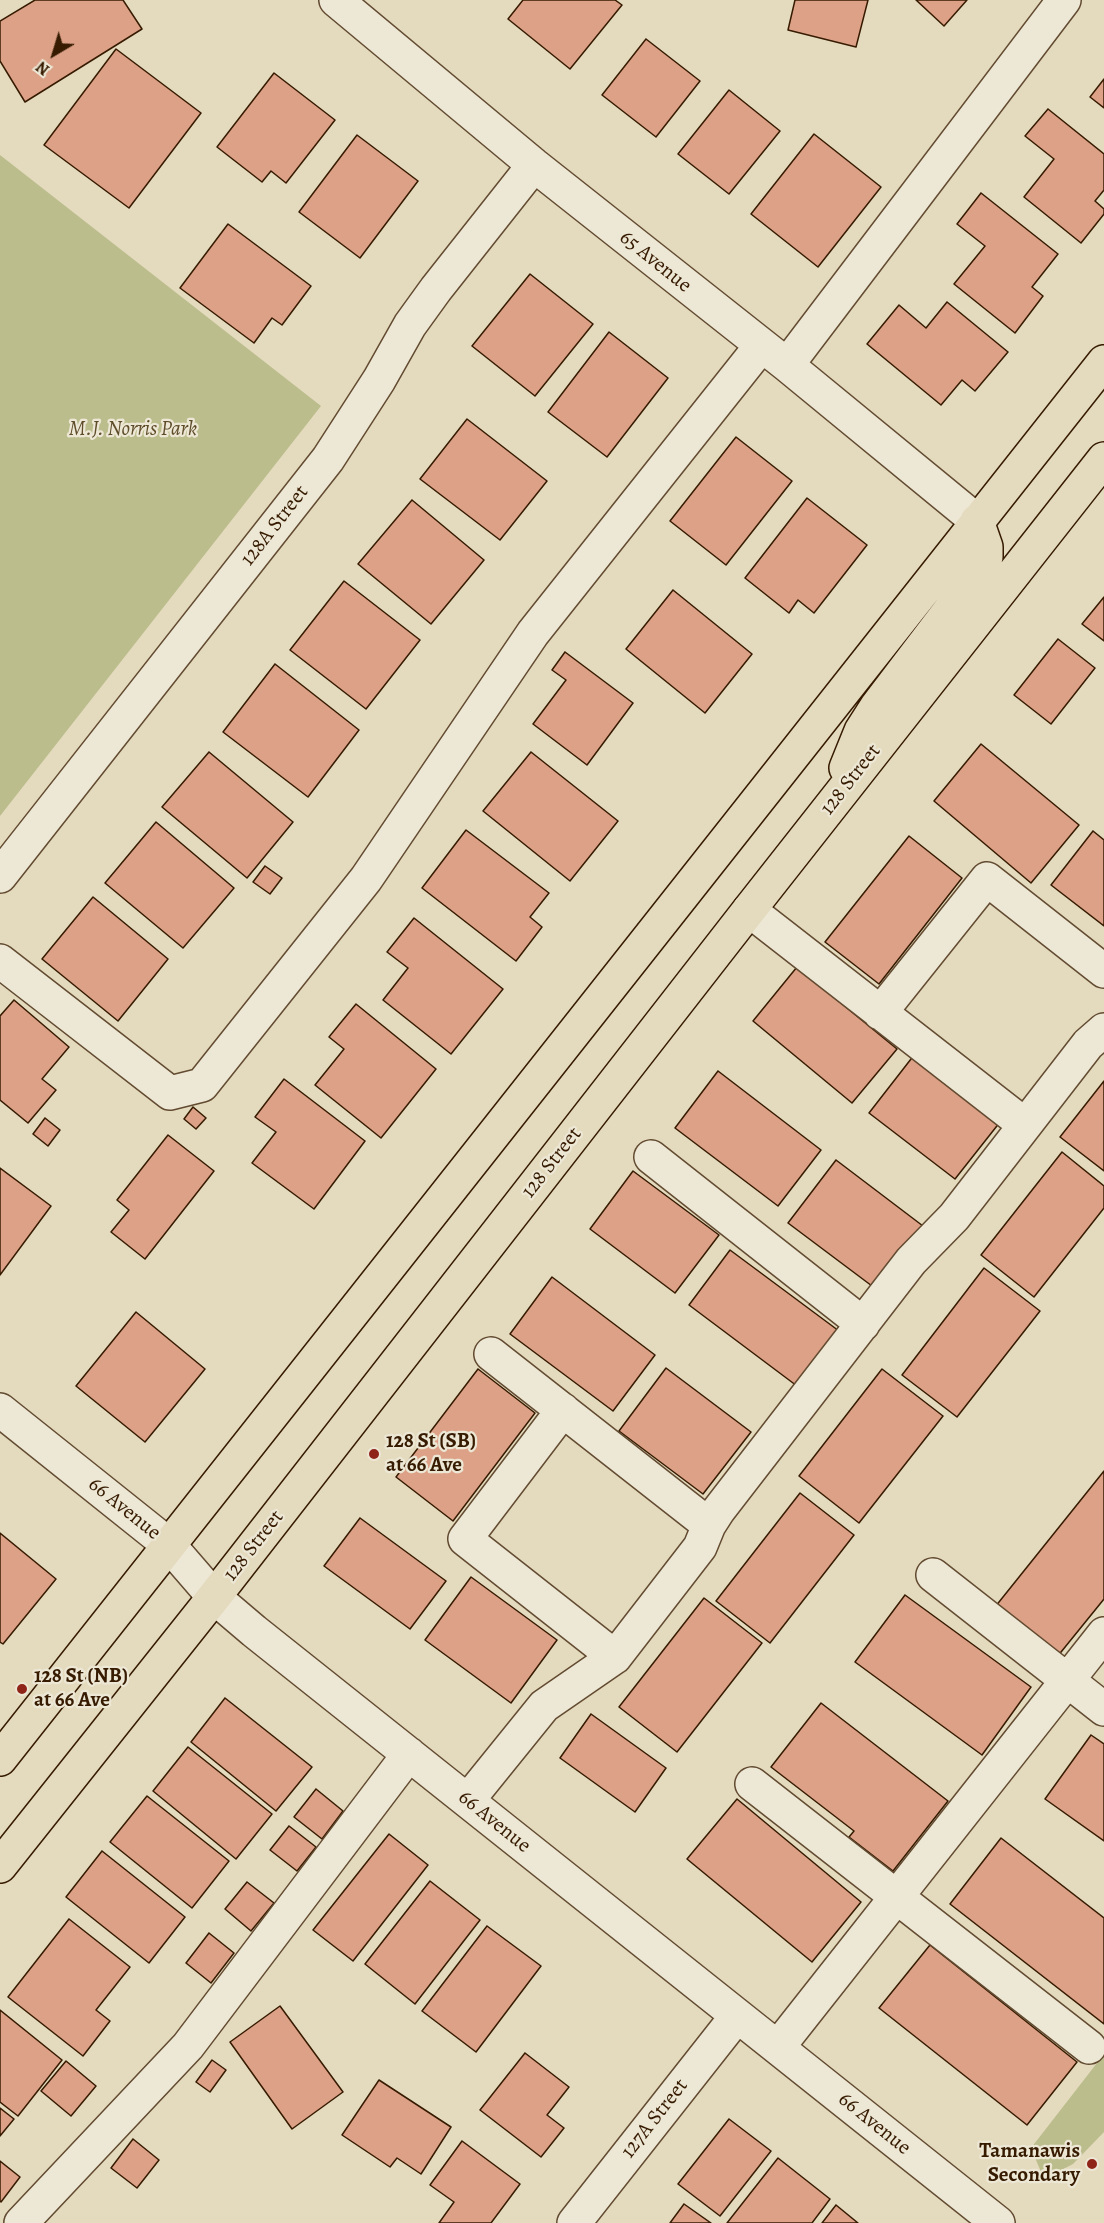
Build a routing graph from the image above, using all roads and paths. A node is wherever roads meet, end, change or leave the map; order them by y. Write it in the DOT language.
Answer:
graph roads {
  1 [pos="336,0"];
  2 [pos="1064,0"];
  3 [pos="534,165"];
  4 [pos="774,356"];
  5 [pos="1104,362"];
  6 [pos="1104,459"];
  7 [pos="977,521"];
  8 [pos="831,806"];
  9 [pos="0,876"];
  10 [pos="749,910"];
  11 [pos="0,961"];
  12 [pos="1104,971"];
  13 [pos="880,1013"];
  14 [pos="1104,1030"];
  15 [pos="1025,1125"];
  16 [pos="651,1157"];
  17 [pos="863,1324"];
  18 [pos="491,1354"];
  19 [pos="0,1410"];
  20 [pos="563,1410"];
  21 [pos="710,1525"];
  22 [pos="169,1545"];
  23 [pos="933,1575"];
  24 [pos="214,1597"];
  25 [pos="1104,1634"];
  26 [pos="615,1657"];
  27 [pos="1068,1680"];
  28 [pos="1104,1709"];
  29 [pos="409,1754"];
  30 [pos="0,1759"];
  31 [pos="752,1784"];
  32 [pos="468,1800"];
  33 [pos="0,1866"];
  34 [pos="896,1896"];
  35 [pos="737,2016"];
  36 [pos="778,2047"];
  37 [pos="1089,2047"];
  38 [pos="21,2223"];
  39 [pos="574,2223"];
  40 [pos="998,2223"];
  1 -- 3 [label="street, 65 Avenue"];
  2 -- 4 [label="street"];
  3 -- 4 [label="street, 65 Avenue"];
  3 -- 9 [label="street, 128A Street"];
  4 -- 7 [label="street, 65 Avenue"];
  4 -- 11 [label="street"];
  5 -- 7 [label="main road"];
  6 -- 8 [label="main road, 128 Street"];
  7 -- 8 [label="main road"];
  7 -- 22 [label="main road"];
  8 -- 10 [label="main road, 128 Street"];
  10 -- 13 [label="street"];
  10 -- 24 [label="main road, 128 Street"];
  12 -- 13 [label="street"];
  13 -- 15 [label="street"];
  14 -- 15 [label="street"];
  15 -- 17 [label="street"];
  16 -- 17 [label="street"];
  17 -- 21 [label="street"];
  18 -- 20 [label="street"];
  19 -- 22 [label="street, 66 Avenue"];
  20 -- 21 [label="street"];
  20 -- 26 [label="street"];
  21 -- 26 [label="street"];
  22 -- 24 [label="street, 66 Avenue"];
  22 -- 30 [label="main road"];
  23 -- 27 [label="street"];
  24 -- 29 [label="street, 66 Avenue"];
  24 -- 33 [label="main road, 128 Street"];
  25 -- 27 [label="street"];
  26 -- 32 [label="street"];
  27 -- 28 [label="street"];
  27 -- 34 [label="street"];
  29 -- 32 [label="street, 66 Avenue"];
  29 -- 38 [label="street"];
  31 -- 34 [label="street"];
  32 -- 35 [label="street, 66 Avenue"];
  34 -- 36 [label="street"];
  34 -- 37 [label="street"];
  35 -- 36 [label="street, 66 Avenue"];
  35 -- 39 [label="street, 127A Street"];
  36 -- 40 [label="street, 66 Avenue"];
}
